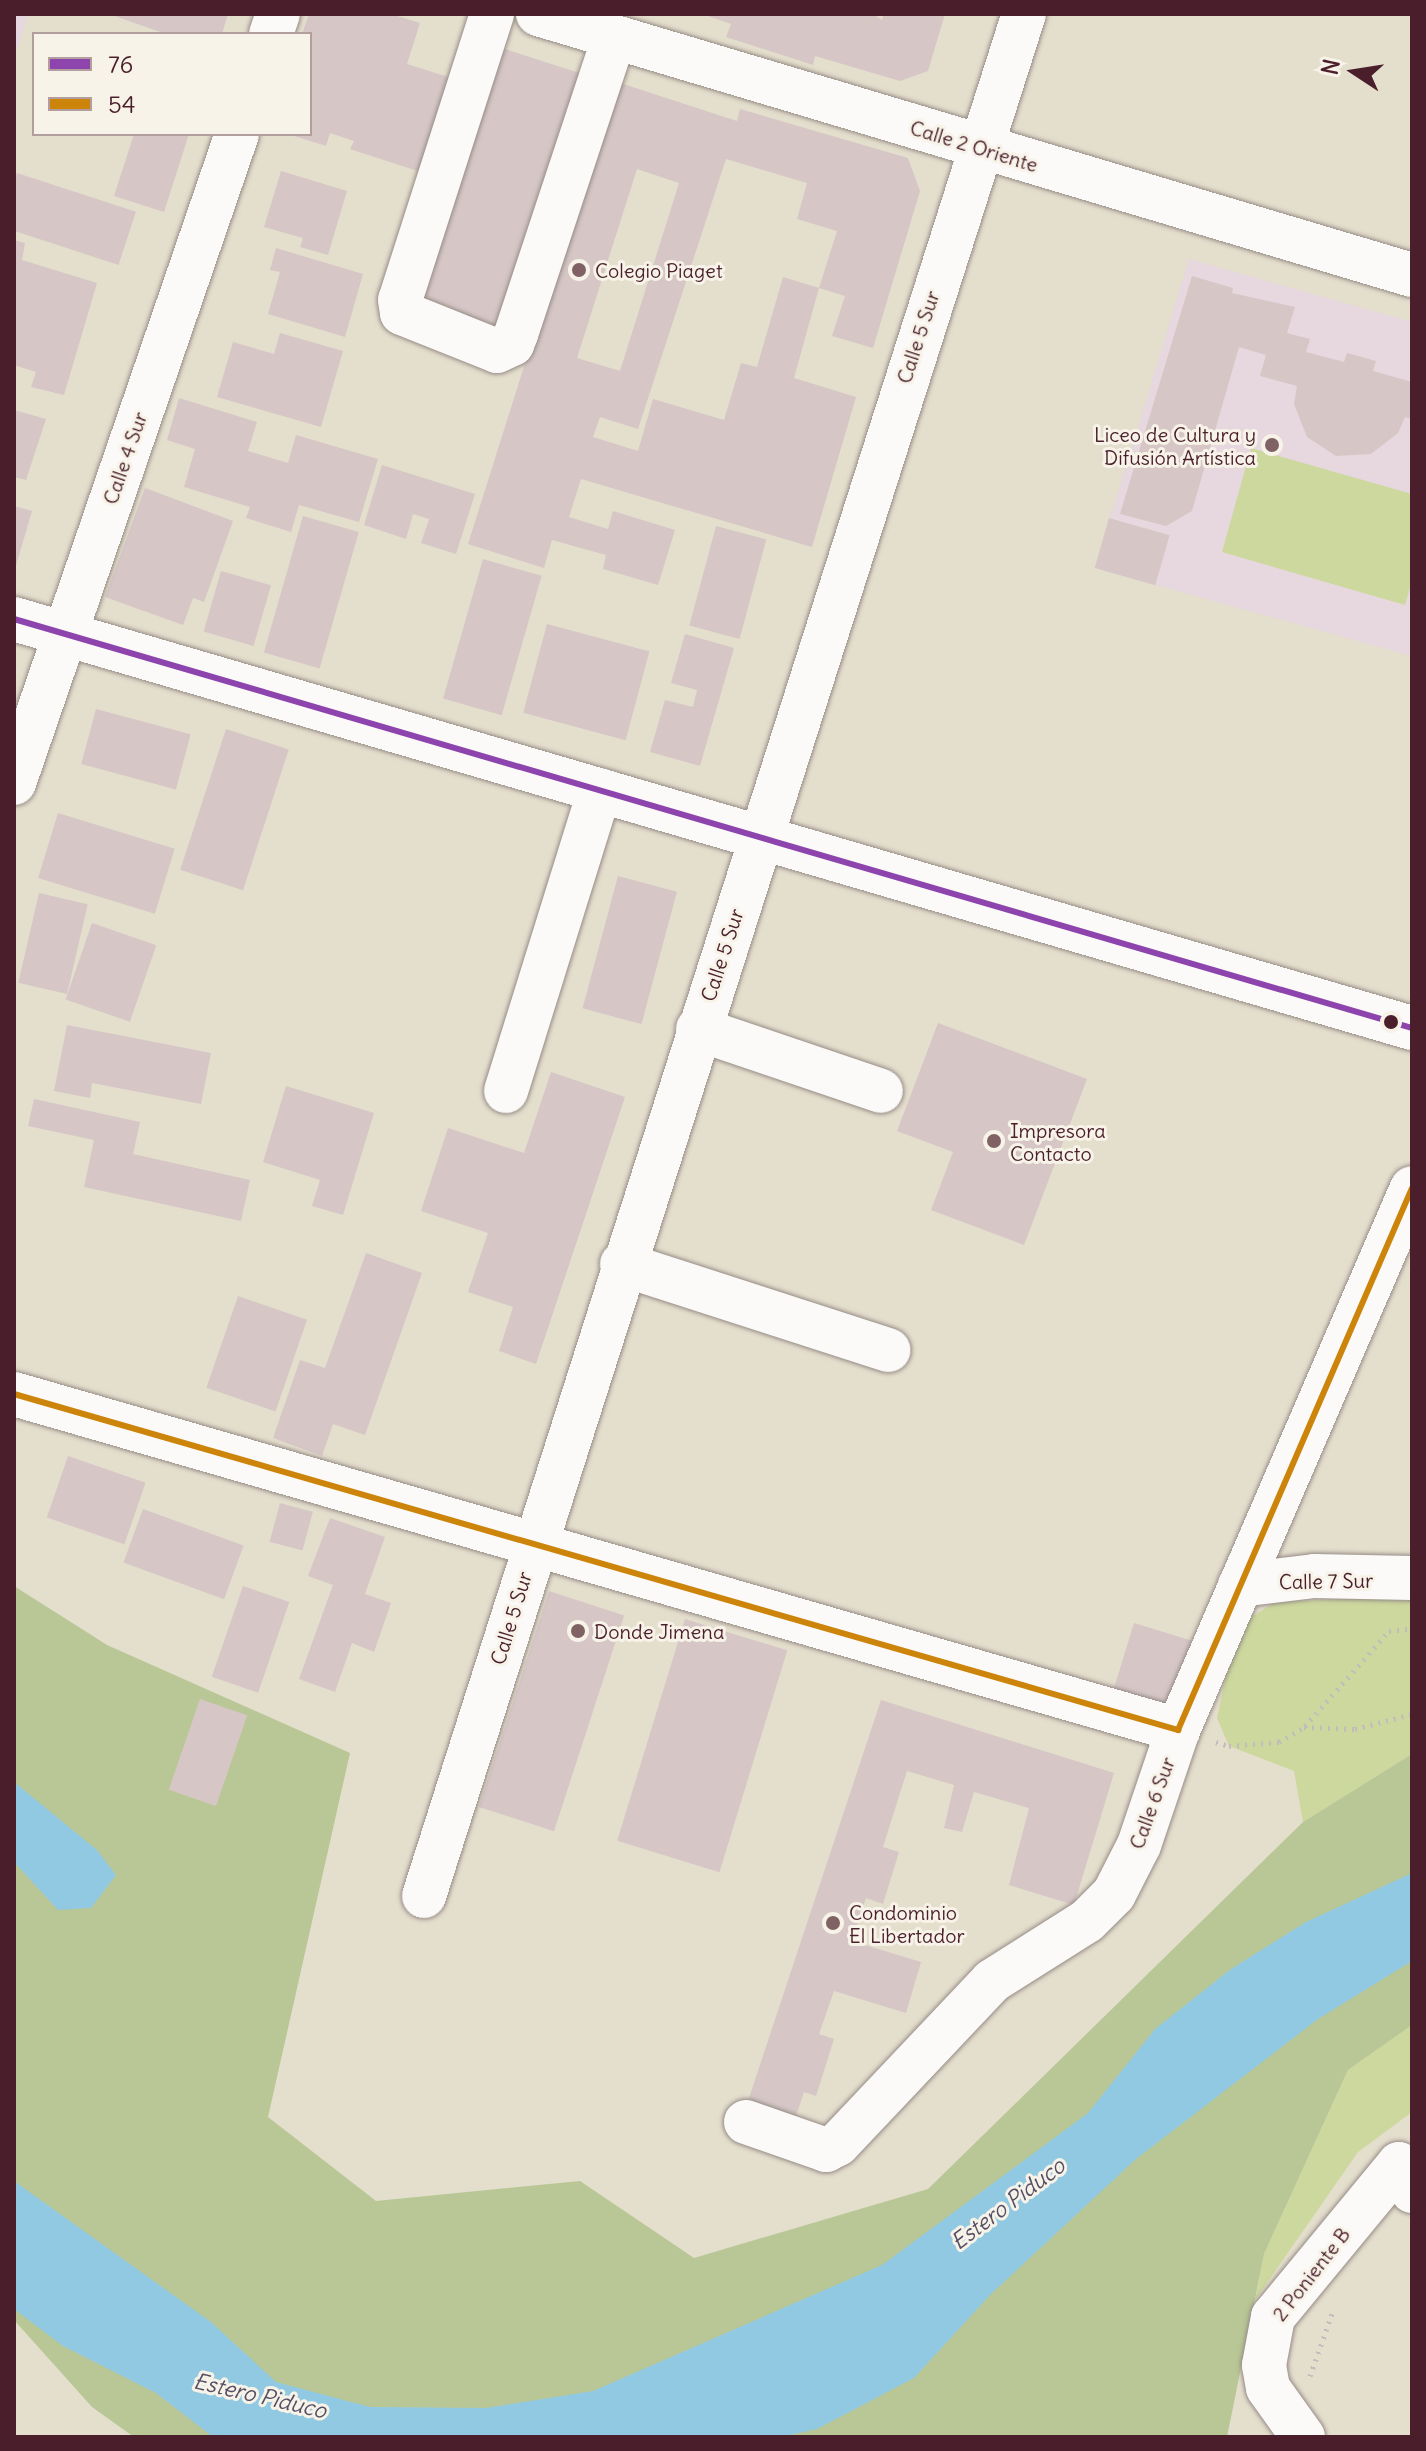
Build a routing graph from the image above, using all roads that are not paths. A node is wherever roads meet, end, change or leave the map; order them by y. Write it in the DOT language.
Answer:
graph roads {
  1 [pos="492,14"];
  2 [pos="538,14"];
  3 [pos="1024,14"];
  4 [pos="614,37"];
  5 [pos="236,136"];
  6 [pos="978,148"];
  7 [pos="1412,275"];
  8 [pos="14,619"];
  9 [pos="65,634"];
  10 [pos="14,783"];
  11 [pos="600,790"];
  12 [pos="759,837"];
  13 [pos="1412,1028"];
  14 [pos="698,1029"];
  15 [pos="506,1091"];
  16 [pos="881,1091"];
  17 [pos="1412,1188"];
  18 [pos="622,1264"];
  19 [pos="888,1350"];
  20 [pos="14,1394"];
  21 [pos="534,1544"];
  22 [pos="1412,1578"];
  23 [pos="1240,1585"];
  24 [pos="1178,1730"];
  25 [pos="424,1896"];
  26 [pos="746,2122"];
  27 [pos="1408,2170"];
  28 [pos="1298,2429"];
  1 -- 4 [label="street"];
  2 -- 4 [label="street, Calle 2 Oriente"];
  3 -- 6 [label="street, Calle 5 Sur"];
  4 -- 6 [label="street, Calle 2 Oriente"];
  5 -- 9 [label="street, Calle 4 Sur"];
  6 -- 7 [label="street, Calle 2 Oriente"];
  6 -- 12 [label="street, Calle 5 Sur"];
  8 -- 9 [label="street"];
  9 -- 10 [label="street, Calle 4 Sur"];
  9 -- 11 [label="street"];
  11 -- 12 [label="street"];
  11 -- 15 [label="street"];
  12 -- 13 [label="street"];
  12 -- 14 [label="street, Calle 5 Sur"];
  14 -- 16 [label="street"];
  14 -- 18 [label="street, Calle 5 Sur"];
  17 -- 23 [label="street, Calle 6 Sur"];
  18 -- 19 [label="street"];
  18 -- 21 [label="street, Calle 5 Sur"];
  20 -- 21 [label="street"];
  21 -- 24 [label="street"];
  21 -- 25 [label="street, Calle 5 Sur"];
  22 -- 23 [label="street, Calle 7 Sur"];
  23 -- 24 [label="street, Calle 6 Sur"];
  24 -- 26 [label="street, Calle 6 Sur"];
  27 -- 28 [label="street, 2 Poniente B"];
}
